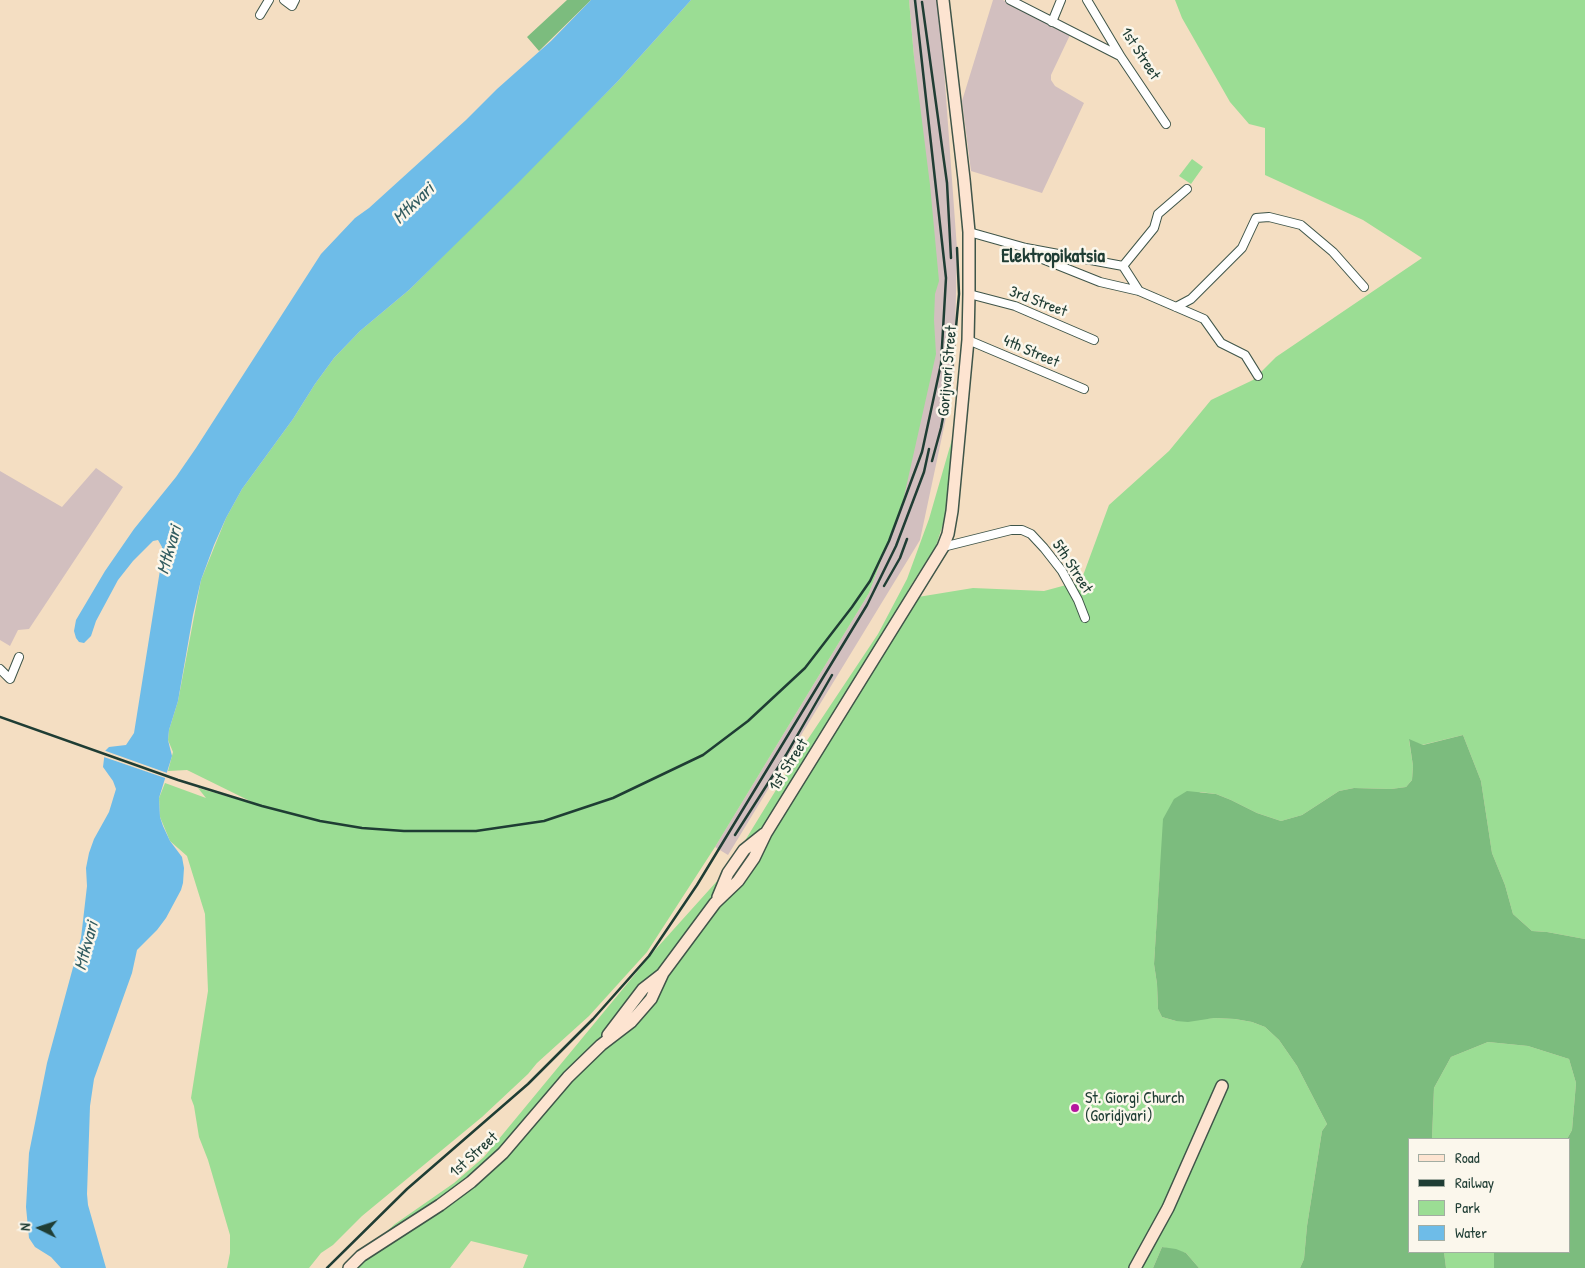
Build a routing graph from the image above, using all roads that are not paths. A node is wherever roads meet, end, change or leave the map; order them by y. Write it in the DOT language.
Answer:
graph roads {
  1 [pos="269,0"];
  2 [pos="284,0"];
  3 [pos="295,0"];
  4 [pos="943,0"];
  5 [pos="1010,0"];
  6 [pos="1061,0"];
  7 [pos="1087,0"];
  8 [pos="260,15"];
  9 [pos="1052,22"];
  10 [pos="1121,57"];
  11 [pos="1166,124"];
  12 [pos="1187,189"];
  13 [pos="969,232"];
  14 [pos="1026,248"];
  15 [pos="1123,266"];
  16 [pos="1364,287"];
  17 [pos="1139,291"];
  18 [pos="969,294"];
  19 [pos="1176,307"];
  20 [pos="968,340"];
  21 [pos="1094,340"];
  22 [pos="1258,376"];
  23 [pos="1084,389"];
  24 [pos="943,547"];
  25 [pos="1085,618"];
  26 [pos="19,657"];
  27 [pos="0,669"];
  28 [pos="839,714"];
  29 [pos="1222,1086"];
  30 [pos="349,1268"];
  31 [pos="1134,1268"];
  1 -- 8 [label="street"];
  2 -- 3 [label="street"];
  4 -- 13 [label="main road, Gorijvari Street"];
  5 -- 9 [label="street"];
  6 -- 9 [label="street"];
  7 -- 10 [label="street, 1st Street"];
  9 -- 10 [label="street"];
  10 -- 11 [label="street, 1st Street"];
  12 -- 15 [label="street"];
  13 -- 14 [label="street"];
  13 -- 18 [label="main road, Gorijvari Street"];
  14 -- 15 [label="street"];
  14 -- 17 [label="street"];
  15 -- 17 [label="street"];
  16 -- 19 [label="street"];
  17 -- 19 [label="street"];
  18 -- 20 [label="main road, Gorijvari Street"];
  18 -- 21 [label="street, 3rd Street"];
  19 -- 22 [label="street"];
  20 -- 23 [label="street, 4th Street"];
  20 -- 24 [label="main road, Gorijvari Street"];
  24 -- 25 [label="street, 5th Street"];
  24 -- 28 [label="main road, Gorijvari Street"];
  26 -- 27 [label="street"];
  28 -- 30 [label="main road, 1st Street"];
  29 -- 31 [label="main road"];
}
